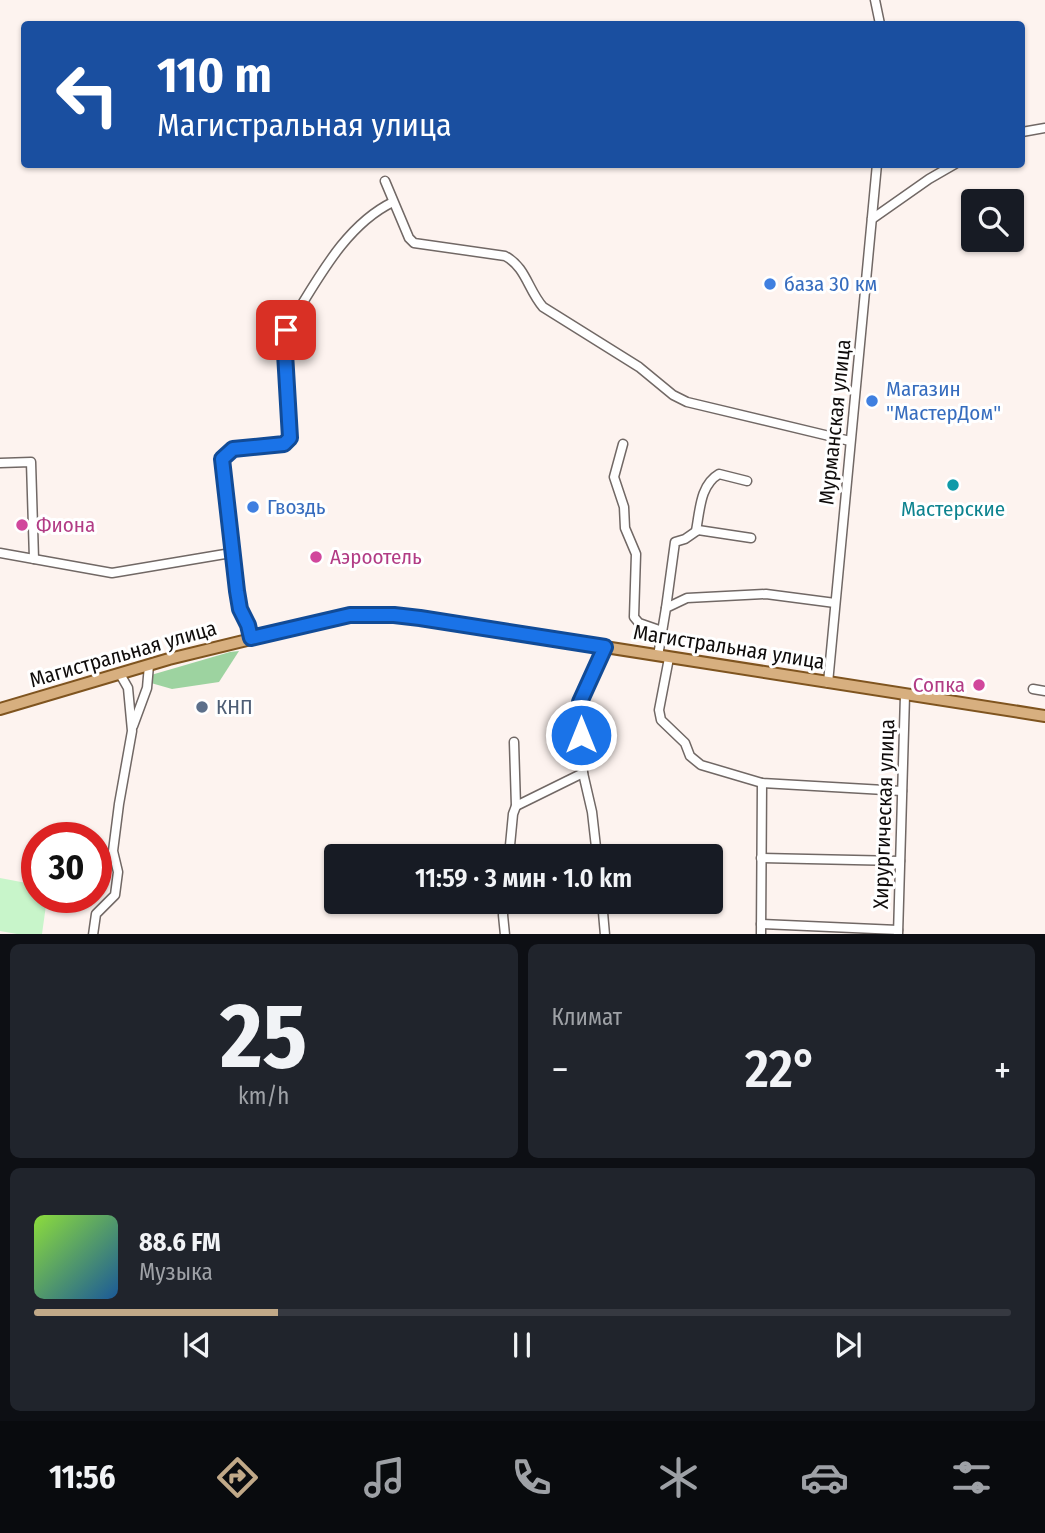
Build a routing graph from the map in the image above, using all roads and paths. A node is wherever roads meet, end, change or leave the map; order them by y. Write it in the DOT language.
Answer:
graph roads {
  1 [pos="875,0"];
  2 [pos="879,21"];
  3 [pos="1045,128"];
  4 [pos="1025,131"];
  5 [pos="877,168"];
  6 [pos="948,168"];
  7 [pos="385,181"];
  8 [pos="393,202"];
  9 [pos="872,219"];
  10 [pos="850,441"];
  11 [pos="622,444"];
  12 [pos="0,463"];
  13 [pos="747,481"];
  14 [pos="696,531"];
  15 [pos="751,538"];
  16 [pos="0,553"];
  17 [pos="231,554"];
  18 [pos="34,559"];
  19 [pos="835,603"];
  20 [pos="666,608"];
  21 [pos="662,631"];
  22 [pos="251,638"];
  23 [pos="605,647"];
  24 [pos="663,657"];
  25 [pos="149,665"];
  26 [pos="120,674"];
  27 [pos="828,683"];
  28 [pos="1033,689"];
  29 [pos="1045,691"];
  30 [pos="905,695"];
  31 [pos="0,709"];
  32 [pos="1045,716"];
  33 [pos="132,731"];
  34 [pos="514,742"];
  35 [pos="583,773"];
  36 [pos="762,783"];
  37 [pos="902,791"];
  38 [pos="516,806"];
  39 [pos="510,844"];
  40 [pos="596,844"];
  41 [pos="761,858"];
  42 [pos="900,862"];
  43 [pos="503,914"];
  44 [pos="604,914"];
  45 [pos="761,924"];
  46 [pos="898,932"];
  47 [pos="93,934"];
  48 [pos="505,934"];
  49 [pos="606,934"];
  50 [pos="761,934"];
  1 -- 2 [label="street"];
  3 -- 4 [label="street"];
  5 -- 9 [label="street, Мурманская улица"];
  6 -- 9 [label="street"];
  7 -- 8 [label="street"];
  8 -- 10 [label="street"];
  8 -- 17 [label="street"];
  9 -- 10 [label="street, Мурманская улица"];
  10 -- 19 [label="street, Мурманская улица"];
  11 -- 21 [label="street"];
  12 -- 18 [label="street"];
  13 -- 14 [label="street"];
  14 -- 15 [label="street"];
  14 -- 20 [label="street"];
  16 -- 18 [label="street"];
  17 -- 18 [label="street"];
  17 -- 22 [label="street"];
  19 -- 20 [label="street"];
  19 -- 27 [label="street, Мурманская улица"];
  20 -- 21 [label="street"];
  21 -- 24 [label="street"];
  22 -- 23 [label="main road, Магистральная улица"];
  22 -- 25 [label="main road, Магистральная улица"];
  23 -- 24 [label="main road, Магистральная улица"];
  23 -- 35 [label="street"];
  24 -- 27 [label="main road, Магистральная улица"];
  24 -- 36 [label="street"];
  25 -- 26 [label="main road, Магистральная улица"];
  25 -- 33 [label="street"];
  26 -- 31 [label="main road, Магистральная улица"];
  26 -- 33 [label="street"];
  27 -- 30 [label="main road, Магистральная улица"];
  28 -- 29 [label="street"];
  30 -- 32 [label="main road, Магистральная улица"];
  30 -- 37 [label="street, Хирургическая улица"];
  33 -- 47 [label="street"];
  34 -- 38 [label="street"];
  35 -- 38 [label="street"];
  35 -- 40 [label="street"];
  36 -- 37 [label="street"];
  36 -- 41 [label="street"];
  37 -- 42 [label="street, Хирургическая улица"];
  38 -- 39 [label="street"];
  41 -- 42 [label="street"];
  41 -- 45 [label="street"];
  42 -- 46 [label="street, Хирургическая улица"];
  43 -- 48 [label="street"];
  44 -- 49 [label="street"];
  45 -- 46 [label="street"];
  45 -- 50 [label="street"];
}
